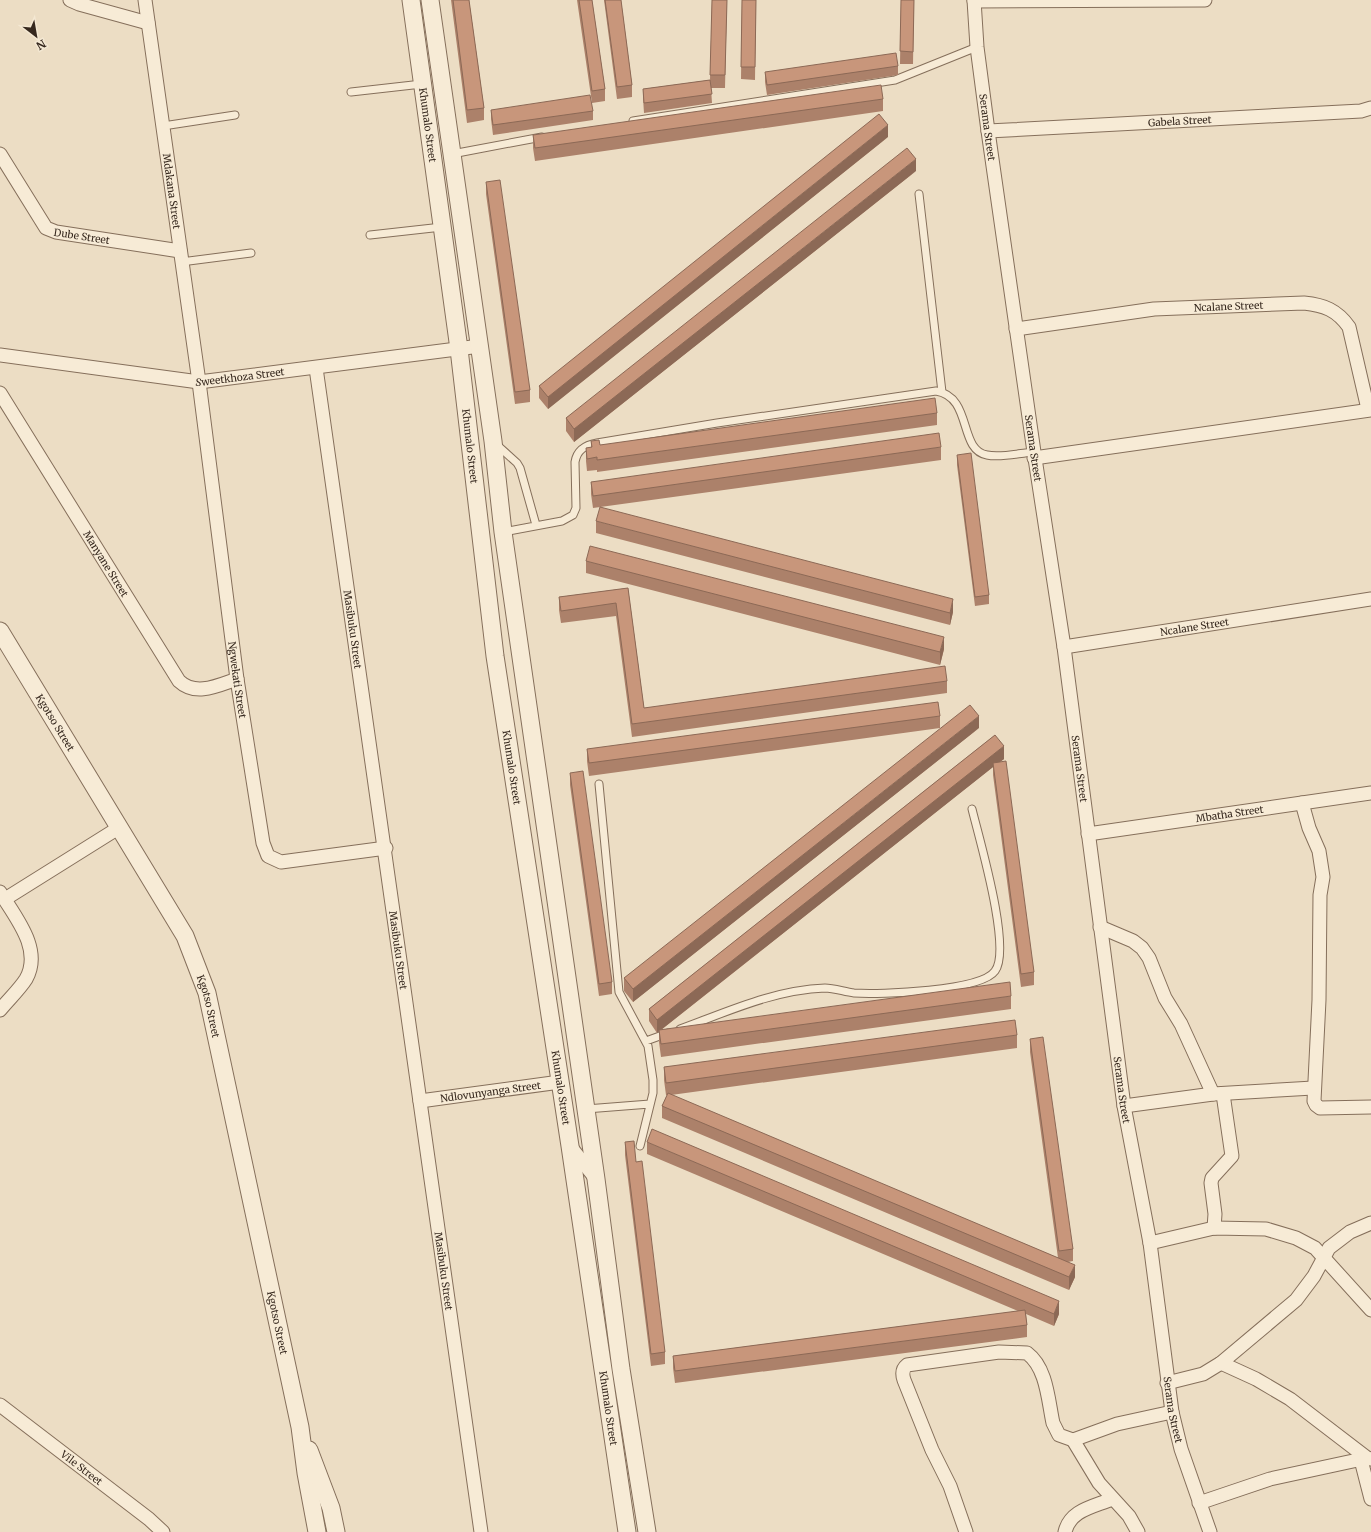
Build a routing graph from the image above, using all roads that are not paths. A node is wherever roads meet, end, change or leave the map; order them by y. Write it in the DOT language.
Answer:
graph roads {
  1 [pos="70,0"];
  2 [pos="145,0"];
  3 [pos="411,0"];
  4 [pos="430,0"];
  5 [pos="1205,0"];
  6 [pos="974,1"];
  7 [pos="148,23"];
  8 [pos="977,47"];
  9 [pos="422,84"];
  10 [pos="351,92"];
  11 [pos="1371,108"];
  12 [pos="235,115"];
  13 [pos="628,122"];
  14 [pos="163,126"];
  15 [pos="988,131"];
  16 [pos="552,135"];
  17 [pos="0,154"];
  18 [pos="452,154"];
  19 [pos="919,194"];
  20 [pos="442,227"];
  21 [pos="370,236"];
  22 [pos="250,253"];
  23 [pos="180,257"];
  24 [pos="1016,329"];
  25 [pos="480,346"];
  26 [pos="459,349"];
  27 [pos="0,355"];
  28 [pos="316,368"];
  29 [pos="199,382"];
  30 [pos="942,392"];
  31 [pos="0,393"];
  32 [pos="1370,410"];
  33 [pos="493,441"];
  34 [pos="1034,455"];
  35 [pos="536,525"];
  36 [pos="503,532"];
  37 [pos="1371,599"];
  38 [pos="0,631"];
  39 [pos="1064,647"];
  40 [pos="237,679"];
  41 [pos="599,784"];
  42 [pos="1371,793"];
  43 [pos="1302,803"];
  44 [pos="972,809"];
  45 [pos="120,827"];
  46 [pos="1088,834"];
  47 [pos="386,848"];
  48 [pos="2,895"];
  49 [pos="1100,926"];
  50 [pos="0,1010"];
  51 [pos="646,1041"];
  52 [pos="560,1082"];
  53 [pos="1313,1088"];
  54 [pos="1218,1094"];
  55 [pos="420,1101"];
  56 [pos="650,1104"];
  57 [pos="1124,1106"];
  58 [pos="1371,1107"];
  59 [pos="586,1109"];
  60 [pos="570,1146"];
  61 [pos="640,1146"];
  62 [pos="596,1179"];
  63 [pos="1371,1223"];
  64 [pos="1214,1228"];
  65 [pos="1150,1243"];
  66 [pos="1324,1256"];
  67 [pos="1371,1310"];
  68 [pos="1221,1363"];
  69 [pos="1167,1383"];
  70 [pos="0,1406"];
  71 [pos="1172,1412"];
  72 [pos="300,1427"];
  73 [pos="1073,1440"];
  74 [pos="1366,1459"];
  75 [pos="1112,1499"];
  76 [pos="1371,1499"];
  77 [pos="1199,1503"];
  78 [pos="163,1532"];
  79 [pos="317,1532"];
  80 [pos="336,1532"];
  81 [pos="481,1532"];
  82 [pos="627,1532"];
  83 [pos="647,1532"];
  84 [pos="966,1532"];
  85 [pos="1065,1532"];
  86 [pos="1138,1532"];
  87 [pos="1210,1532"];
  1 -- 7 [label="street"];
  2 -- 7 [label="street, Mdakana Street"];
  3 -- 9 [label="street, Khumalo Street"];
  4 -- 18 [label="street, Khumalo Street"];
  5 -- 6 [label="street"];
  6 -- 8 [label="street, Serama Street"];
  7 -- 14 [label="street, Mdakana Street"];
  8 -- 13 [label="lane"];
  8 -- 15 [label="street, Serama Street"];
  9 -- 10 [label="lane"];
  9 -- 20 [label="street, Khumalo Street"];
  11 -- 15 [label="street, Gabela Street"];
  12 -- 14 [label="lane"];
  14 -- 23 [label="street, Mdakana Street"];
  15 -- 24 [label="street, Serama Street"];
  16 -- 18 [label="lane"];
  17 -- 23 [label="street, Dube Street"];
  18 -- 25 [label="street, Khumalo Street"];
  19 -- 30 [label="lane"];
  20 -- 21 [label="lane"];
  20 -- 26 [label="street, Khumalo Street"];
  22 -- 23 [label="lane"];
  23 -- 29 [label="street, Mdakana Street"];
  24 -- 32 [label="street, Ncalane Street"];
  24 -- 34 [label="street, Serama Street"];
  25 -- 26 [label="street, Sweetkhoza Street"];
  25 -- 33 [label="street, Khumalo Street"];
  26 -- 28 [label="street, Sweetkhoza Street"];
  26 -- 52 [label="street, Khumalo Street"];
  27 -- 29 [label="street, Sweetkhoza Street"];
  28 -- 29 [label="street, Sweetkhoza Street"];
  28 -- 47 [label="street, Masibuku Street"];
  29 -- 40 [label="street, Ngwekati Street"];
  30 -- 34 [label="lane"];
  30 -- 35 [label="lane"];
  31 -- 40 [label="street, Manyane Street"];
  32 -- 34 [label="street, Ncalane Street"];
  33 -- 35 [label="lane"];
  33 -- 36 [label="street, Khumalo Street"];
  34 -- 39 [label="street, Serama Street"];
  35 -- 36 [label="lane"];
  36 -- 59 [label="street, Khumalo Street"];
  37 -- 39 [label="street, Ncalane Street"];
  38 -- 45 [label="street, Kgotso Street"];
  39 -- 46 [label="street, Serama Street"];
  40 -- 47 [label="street, Ngwekati Street"];
  41 -- 51 [label="lane"];
  42 -- 43 [label="street, Mbatha Street"];
  43 -- 46 [label="street, Mbatha Street"];
  43 -- 53 [label="street"];
  44 -- 51 [label="lane"];
  45 -- 48 [label="street"];
  45 -- 72 [label="street, Kgotso Street"];
  46 -- 49 [label="street, Serama Street"];
  47 -- 55 [label="street, Masibuku Street"];
  48 -- 50 [label="street"];
  49 -- 54 [label="street"];
  49 -- 57 [label="street, Serama Street"];
  51 -- 56 [label="lane"];
  52 -- 55 [label="street, Ndlovunyanga Street"];
  52 -- 60 [label="street, Khumalo Street"];
  53 -- 54 [label="street"];
  53 -- 58 [label="street"];
  54 -- 57 [label="street"];
  54 -- 64 [label="street"];
  55 -- 81 [label="street, Masibuku Street"];
  56 -- 59 [label="lane"];
  56 -- 61 [label="lane"];
  57 -- 65 [label="street, Serama Street"];
  59 -- 62 [label="street, Khumalo Street"];
  60 -- 62 [label="street"];
  60 -- 82 [label="street, Khumalo Street"];
  62 -- 83 [label="street, Khumalo Street"];
  63 -- 66 [label="street"];
  64 -- 65 [label="street"];
  64 -- 66 [label="street"];
  65 -- 69 [label="street, Serama Street"];
  66 -- 67 [label="street"];
  66 -- 68 [label="street"];
  68 -- 69 [label="street"];
  68 -- 74 [label="street"];
  69 -- 71 [label="street, Serama Street"];
  70 -- 78 [label="street, Vile Street"];
  71 -- 73 [label="street"];
  71 -- 77 [label="street, Serama Street"];
  72 -- 79 [label="street, Kgotso Street"];
  72 -- 80 [label="street, Kgotso Street"];
  73 -- 75 [label="street"];
  73 -- 84 [label="street"];
  74 -- 76 [label="street"];
  74 -- 77 [label="street"];
  75 -- 85 [label="street"];
  75 -- 86 [label="street"];
  77 -- 87 [label="street, Serama Street"];
}
